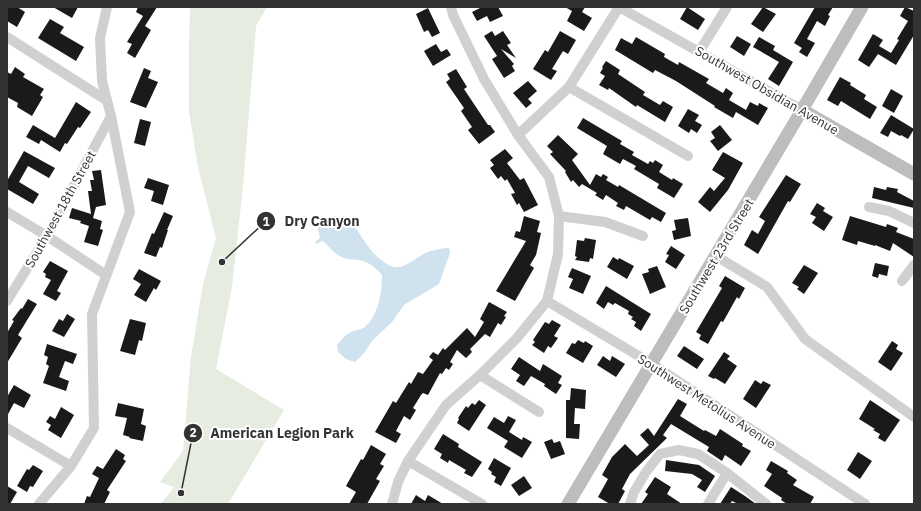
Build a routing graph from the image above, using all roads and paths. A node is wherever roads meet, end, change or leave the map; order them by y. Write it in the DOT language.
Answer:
graph roads {
  1 [pos="107,7"];
  2 [pos="451,7"];
  3 [pos="727,7"];
  4 [pos="862,7"];
  5 [pos="618,8"];
  6 [pos="7,37"];
  7 [pos="699,52"];
  8 [pos="569,87"];
  9 [pos="106,100"];
  10 [pos="802,110"];
  11 [pos="111,116"];
  12 [pos="518,135"];
  13 [pos="688,156"];
  14 [pos="913,171"];
  15 [pos="869,207"];
  16 [pos="7,212"];
  17 [pos="559,216"];
  18 [pos="914,223"];
  19 [pos="47,236"];
  20 [pos="643,236"];
  21 [pos="716,256"];
  22 [pos="914,265"];
  23 [pos="106,275"];
  24 [pos="902,282"];
  25 [pos="7,301"];
  26 [pos="547,301"];
  27 [pos="652,364"];
  28 [pos="480,375"];
  29 [pos="539,412"];
  30 [pos="914,417"];
  31 [pos="7,428"];
  32 [pos="408,461"];
  33 [pos="71,466"];
  34 [pos="726,473"];
  35 [pos="39,504"];
  36 [pos="392,504"];
  37 [pos="482,504"];
  38 [pos="568,504"];
  39 [pos="630,504"];
  40 [pos="708,504"];
  41 [pos="766,504"];
  42 [pos="865,504"];
  1 -- 9 [label="street"];
  2 -- 12 [label="street"];
  3 -- 7 [label="street"];
  4 -- 10 [label="street, Southwest 23rd Street"];
  5 -- 7 [label="street, Southwest Obsidian Avenue"];
  5 -- 8 [label="street"];
  6 -- 9 [label="street"];
  7 -- 10 [label="street, Southwest Obsidian Avenue"];
  8 -- 12 [label="street"];
  8 -- 13 [label="street"];
  9 -- 11 [label="street"];
  10 -- 14 [label="street, Southwest Obsidian Avenue"];
  10 -- 21 [label="street, Southwest 23rd Street"];
  11 -- 19 [label="street, Southwest 18th Street"];
  11 -- 23 [label="street"];
  12 -- 17 [label="street"];
  15 -- 18 [label="street"];
  16 -- 19 [label="street"];
  17 -- 20 [label="street"];
  17 -- 26 [label="street"];
  19 -- 23 [label="street"];
  19 -- 25 [label="street, Southwest 18th Street"];
  21 -- 27 [label="street, Southwest 23rd Street"];
  21 -- 30 [label="street"];
  22 -- 24 [label="street"];
  23 -- 33 [label="street"];
  26 -- 27 [label="street, Southwest Metolius Avenue"];
  26 -- 28 [label="street"];
  27 -- 38 [label="street, Southwest 23rd Street"];
  27 -- 42 [label="street, Southwest Metolius Avenue"];
  28 -- 29 [label="street"];
  28 -- 32 [label="street"];
  31 -- 33 [label="street"];
  32 -- 36 [label="street"];
  32 -- 37 [label="street"];
  33 -- 35 [label="street"];
  34 -- 39 [label="street"];
  34 -- 40 [label="street"];
  34 -- 41 [label="street"];
}
